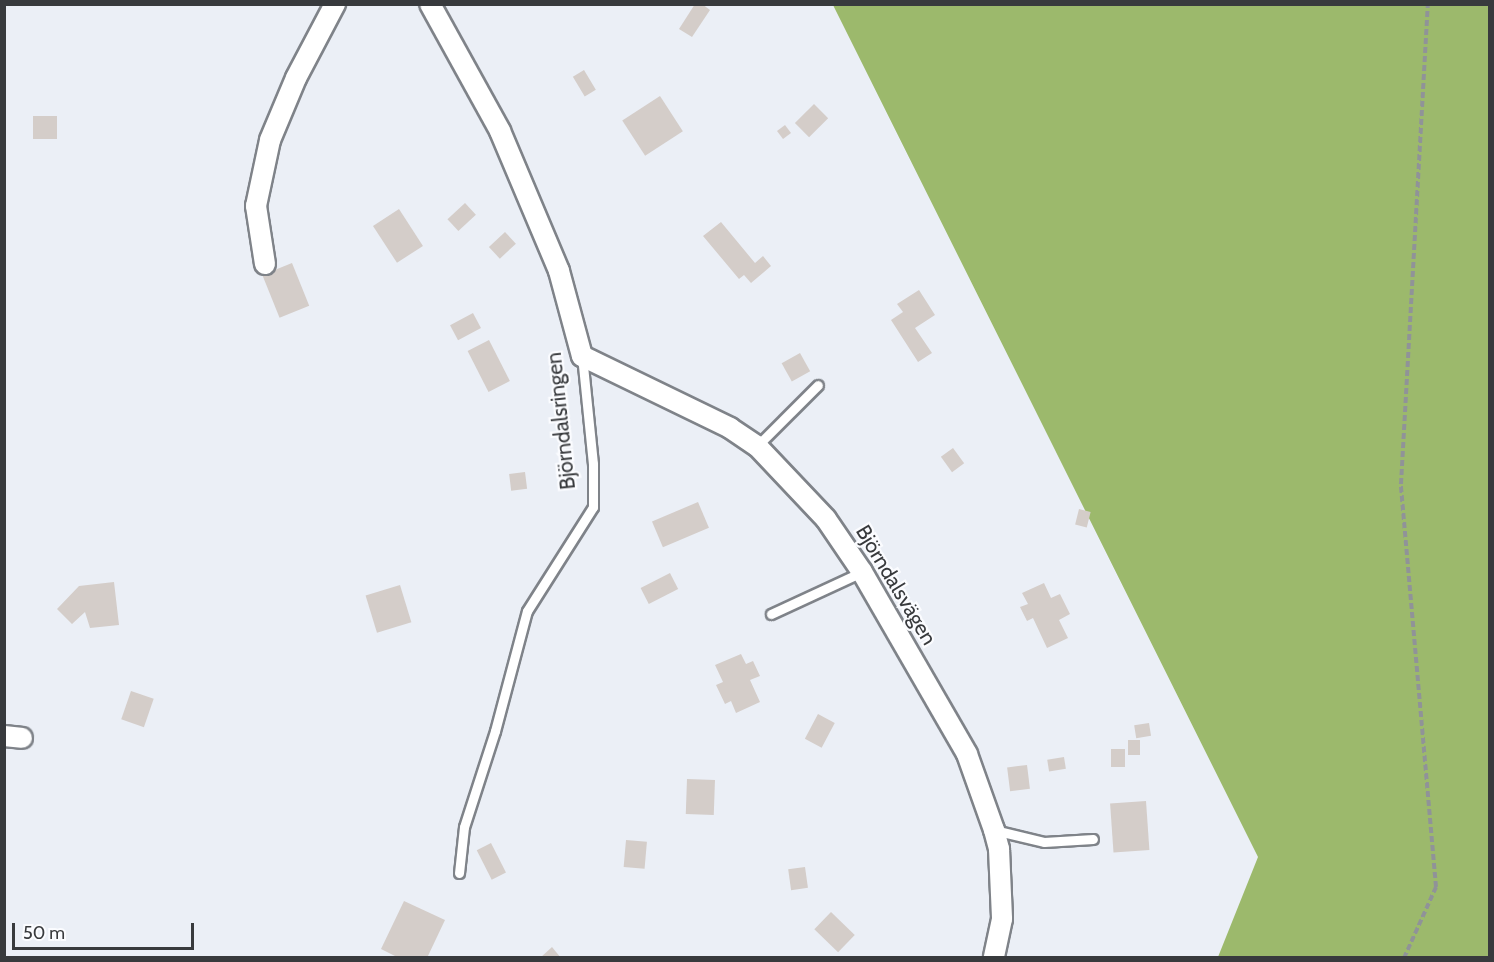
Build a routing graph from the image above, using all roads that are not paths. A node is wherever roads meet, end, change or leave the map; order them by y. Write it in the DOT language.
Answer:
graph roads {
  1 [pos="335,4"];
  2 [pos="430,4"];
  3 [pos="265,264"];
  4 [pos="582,356"];
  5 [pos="818,385"];
  6 [pos="757,446"];
  7 [pos="862,572"];
  8 [pos="771,614"];
  9 [pos="994,830"];
  10 [pos="1093,839"];
  11 [pos="459,873"];
  12 [pos="994,957"];
  1 -- 3 [label="street"];
  2 -- 4 [label="street, Björndalsringen"];
  4 -- 6 [label="street, Björndalsvägen"];
  4 -- 11 [label="lane, Björndalsringen"];
  5 -- 6 [label="lane"];
  6 -- 7 [label="street, Björndalsvägen"];
  7 -- 8 [label="lane"];
  7 -- 9 [label="street, Björndalsvägen"];
  9 -- 10 [label="lane"];
  9 -- 12 [label="street, Björndalsvägen"];
}
